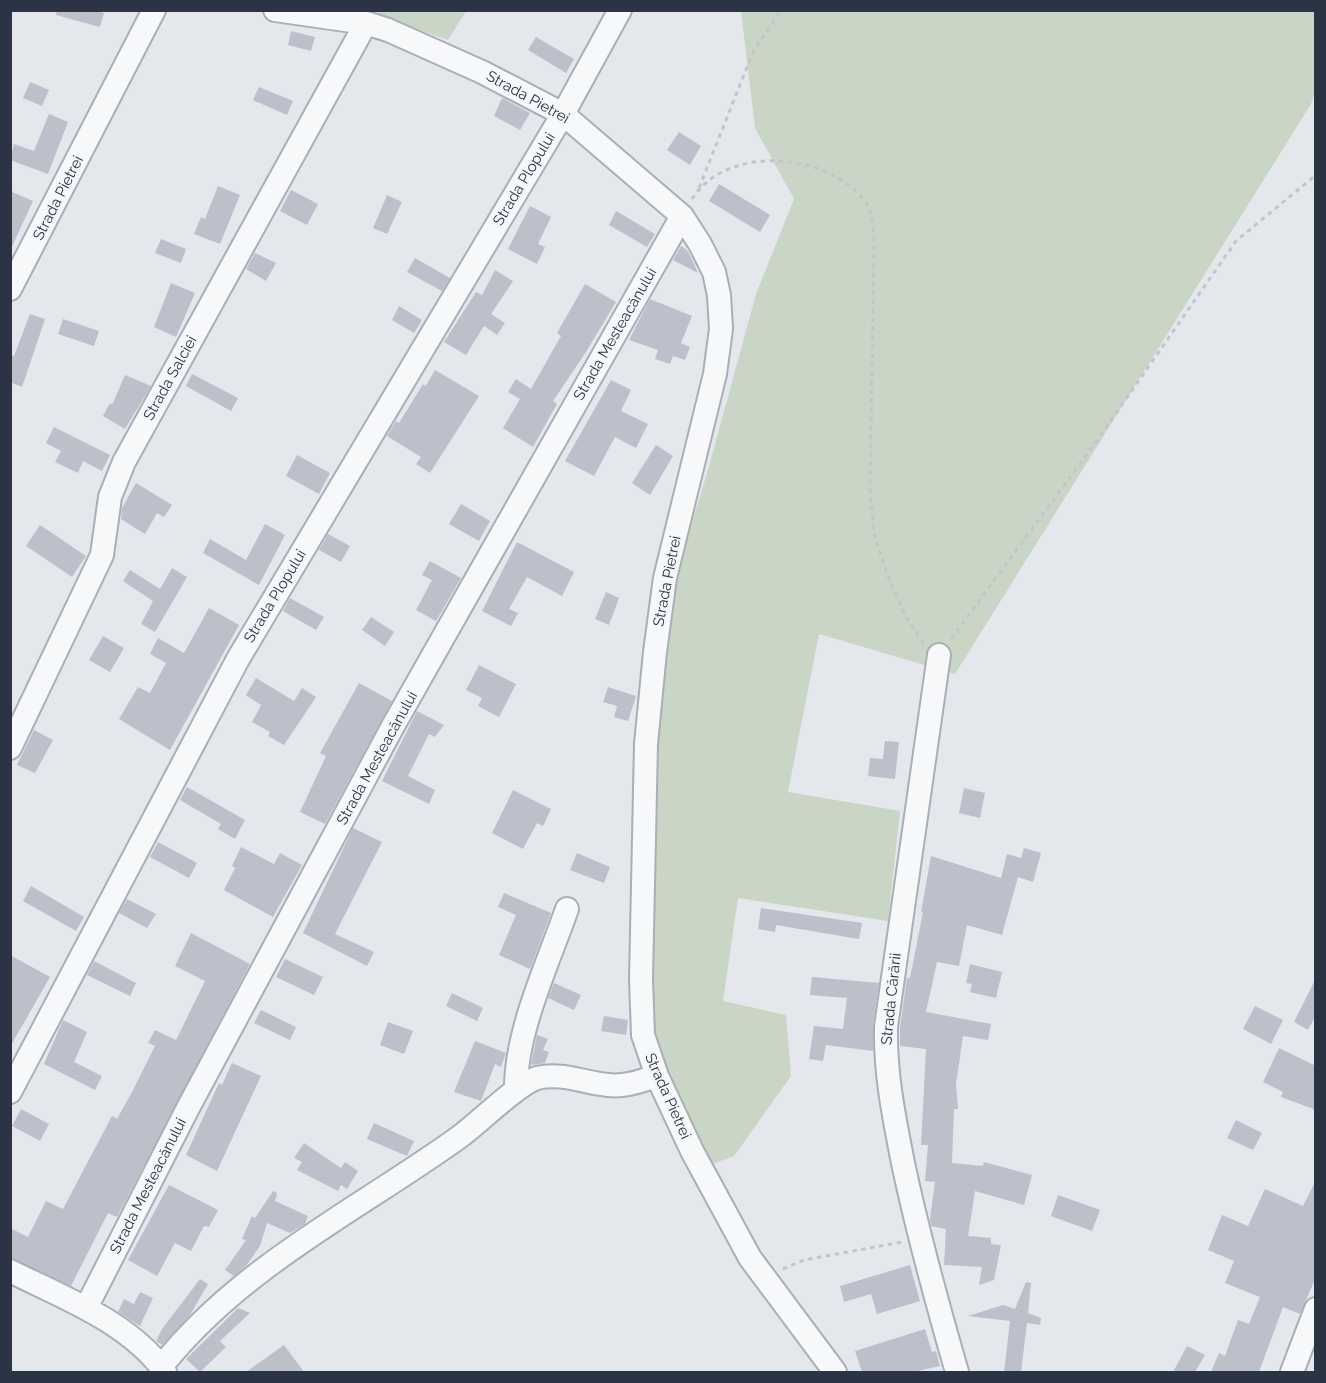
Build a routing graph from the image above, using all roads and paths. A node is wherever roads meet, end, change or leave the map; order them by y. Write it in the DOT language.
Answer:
graph roads {
  1 [pos="154,10"];
  2 [pos="275,10"];
  3 [pos="620,10"];
  4 [pos="781,10"];
  5 [pos="366,23"];
  6 [pos="563,114"];
  7 [pos="1316,175"];
  8 [pos="697,192"];
  9 [pos="682,216"];
  10 [pos="10,289"];
  11 [pos="939,656"];
  12 [pos="10,748"];
  13 [pos="567,909"];
  14 [pos="657,1076"];
  15 [pos="516,1090"];
  16 [pos="10,1092"];
  17 [pos="919,1239"];
  18 [pos="10,1271"];
  19 [pos="768,1286"];
  20 [pos="86,1308"];
  21 [pos="1316,1309"];
  22 [pos="1316,1341"];
  23 [pos="1293,1366"];
  24 [pos="163,1370"];
  25 [pos="835,1372"];
  26 [pos="957,1372"];
  1 -- 10 [label="street, Strada Pietrei"];
  2 -- 5 [label="street, Strada Pietrei"];
  3 -- 6 [label="street, Strada Plopului"];
  4 -- 8 [label="path"];
  5 -- 6 [label="street, Strada Pietrei"];
  5 -- 12 [label="street, Strada Salciei"];
  6 -- 9 [label="street, Strada Pietrei"];
  6 -- 16 [label="street, Strada Plopului"];
  7 -- 11 [label="path"];
  8 -- 9 [label="path"];
  8 -- 11 [label="path"];
  9 -- 14 [label="street, Strada Pietrei"];
  9 -- 20 [label="street, Strada Mesteacănului"];
  11 -- 17 [label="street, Strada Cărării"];
  13 -- 15 [label="street"];
  14 -- 15 [label="street"];
  14 -- 19 [label="street, Strada Pietrei"];
  15 -- 24 [label="street"];
  17 -- 19 [label="path"];
  17 -- 26 [label="street, Strada Cărării"];
  18 -- 20 [label="street"];
  19 -- 25 [label="street, Strada Pietrei"];
  20 -- 24 [label="street"];
  21 -- 23 [label="street"];
  22 -- 23 [label="street"];
}
